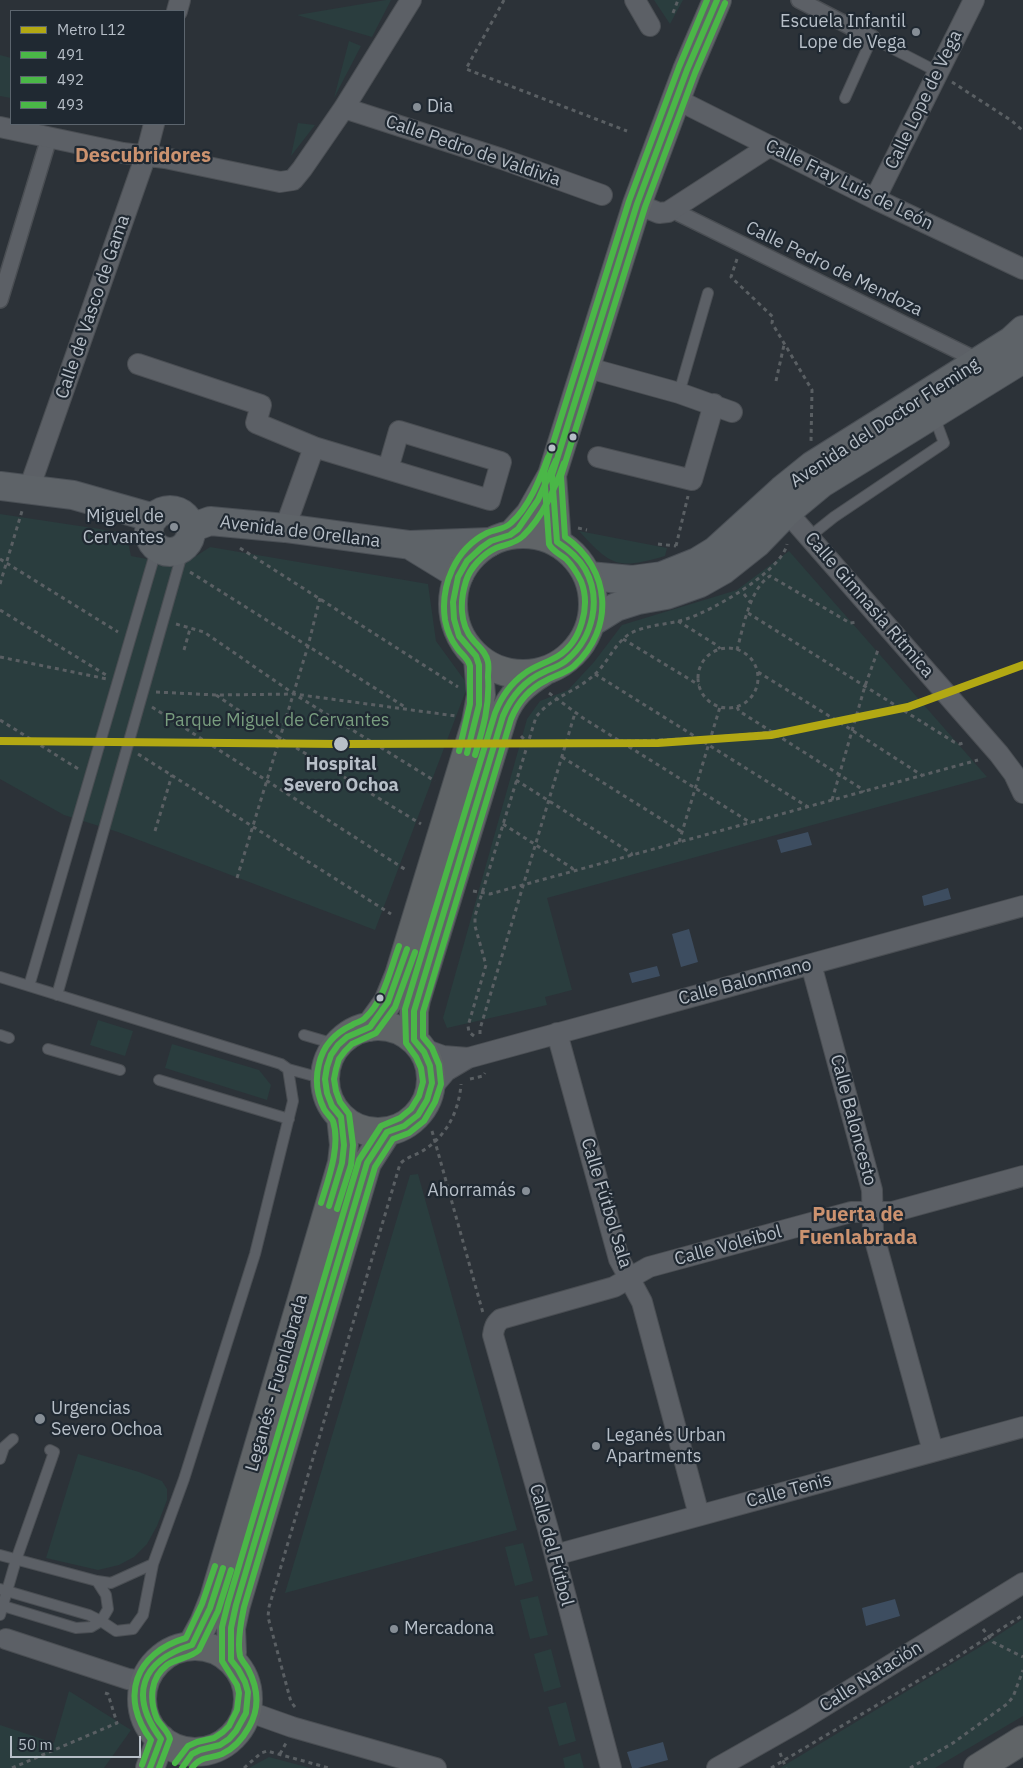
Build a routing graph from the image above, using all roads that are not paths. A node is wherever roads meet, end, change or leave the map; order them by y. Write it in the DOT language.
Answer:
graph roads {
  1 [pos="411,0"];
  2 [pos="635,0"];
  3 [pos="716,0"];
  4 [pos="799,0"];
  5 [pos="974,0"];
  6 [pos="650,26"];
  7 [pos="872,38"];
  8 [pos="938,72"];
  9 [pos="845,98"];
  10 [pos="676,99"];
  11 [pos="344,108"];
  12 [pos="154,125"];
  13 [pos="0,127"];
  14 [pos="49,138"];
  15 [pos="770,146"];
  16 [pos="146,155"];
  17 [pos="602,195"];
  18 [pos="875,200"];
  19 [pos="637,204"];
  20 [pos="672,210"];
  21 [pos="1023,269"];
  22 [pos="708,293"];
  23 [pos="0,300"];
  24 [pos="1023,330"];
  25 [pos="1023,359"];
  26 [pos="979,361"];
  27 [pos="138,364"];
  28 [pos="585,367"];
  29 [pos="679,392"];
  30 [pos="934,415"];
  31 [pos="314,447"];
  32 [pos="598,457"];
  33 [pos="388,469"];
  34 [pos="552,475"];
  35 [pos="0,486"];
  36 [pos="25,500"];
  37 [pos="787,512"];
  38 [pos="154,518"];
  39 [pos="285,528"];
  40 [pos="809,537"];
  41 [pos="501,538"];
  42 [pos="557,542"];
  43 [pos="410,545"];
  44 [pos="156,547"];
  45 [pos="188,548"];
  46 [pos="459,575"];
  47 [pos="589,576"];
  48 [pos="592,622"];
  49 [pos="478,659"];
  50 [pos="545,681"];
  51 [pos="1023,794"];
  52 [pos="1023,906"];
  53 [pos="810,964"];
  54 [pos="0,977"];
  55 [pos="29,986"];
  56 [pos="57,995"];
  57 [pos="370,1027"];
  58 [pos="557,1033"];
  59 [pos="304,1035"];
  60 [pos="418,1044"];
  61 [pos="338,1045"];
  62 [pos="48,1049"];
  63 [pos="468,1058"];
  64 [pos="288,1069"];
  65 [pos="120,1070"];
  66 [pos="325,1079"];
  67 [pos="160,1080"];
  68 [pos="430,1090"];
  69 [pos="341,1117"];
  70 [pos="289,1119"];
  71 [pos="387,1132"];
  72 [pos="1023,1176"];
  73 [pos="873,1212"];
  74 [pos="629,1278"];
  75 [pos="495,1325"];
  76 [pos="1023,1427"];
  77 [pos="13,1439"];
  78 [pos="50,1450"];
  79 [pos="933,1451"];
  80 [pos="0,1459"];
  81 [pos="699,1515"];
  82 [pos="0,1555"];
  83 [pos="554,1555"];
  84 [pos="16,1560"];
  85 [pos="153,1564"];
  86 [pos="97,1581"];
  87 [pos="1023,1583"];
  88 [pos="3,1590"];
  89 [pos="101,1621"];
  90 [pos="1,1622"];
  91 [pos="192,1645"];
  92 [pos="230,1660"];
  93 [pos="145,1681"];
  94 [pos="247,1711"];
  95 [pos="161,1740"];
  96 [pos="1023,1740"];
  97 [pos="188,1760"];
  98 [pos="150,1768"];
  99 [pos="436,1768"];
  100 [pos="611,1768"];
  101 [pos="716,1768"];
  102 [pos="978,1768"];
  1 -- 11 [label="street"];
  2 -- 6 [label="street"];
  3 -- 10 [label="highway"];
  4 -- 7 [label="street"];
  5 -- 8 [label="street, Calle Lope de Vega"];
  7 -- 8 [label="lane"];
  7 -- 9 [label="lane"];
  8 -- 18 [label="street, Calle Lope de Vega"];
  10 -- 15 [label="street, Calle Fray Luis de León"];
  10 -- 19 [label="highway"];
  11 -- 16 [label="street"];
  11 -- 17 [label="street, Calle Pedro de Valdivia"];
  12 -- 16 [label="street, Calle de Vasco de Gama"];
  13 -- 14 [label="street"];
  14 -- 16 [label="street"];
  14 -- 23 [label="street"];
  15 -- 18 [label="street, Calle Fray Luis de León"];
  15 -- 20 [label="street"];
  16 -- 36 [label="street, Calle de Vasco de Gama"];
  18 -- 21 [label="street, Calle Fray Luis de León"];
  19 -- 20 [label="street"];
  19 -- 28 [label="highway"];
  20 -- 26 [label="street, Calle Pedro de Mendoza"];
  22 -- 29 [label="lane"];
  24 -- 26 [label="main road, Avenida del Doctor Fleming"];
  25 -- 30 [label="main road, Avenida del Doctor Fleming"];
  26 -- 47 [label="main road, Avenida del Doctor Fleming"];
  27 -- 31 [label="street"];
  28 -- 29 [label="street"];
  28 -- 34 [label="highway"];
  29 -- 32 [label="street"];
  30 -- 37 [label="main road, Avenida del Doctor Fleming"];
  30 -- 40 [label="lane"];
  31 -- 33 [label="street"];
  31 -- 39 [label="street"];
  33 -- 33 [label="street"];
  34 -- 41 [label="highway"];
  34 -- 42 [label="highway"];
  35 -- 36 [label="main road"];
  36 -- 38 [label="main road"];
  37 -- 40 [label="street, Calle Gimnasia Rítmica"];
  37 -- 48 [label="main road, Avenida del Doctor Fleming"];
  38 -- 44 [label="main road"];
  38 -- 45 [label="main road"];
  39 -- 43 [label="main road, Avenida de Orellana"];
  39 -- 45 [label="main road, Avenida de Orellana"];
  40 -- 51 [label="street, Calle Gimnasia Rítmica"];
  41 -- 42 [label="highway"];
  41 -- 43 [label="main road, Avenida de Orellana"];
  41 -- 46 [label="highway"];
  42 -- 47 [label="highway"];
  43 -- 46 [label="main road, Avenida de Orellana"];
  44 -- 45 [label="main road, Avenida de Orellana"];
  44 -- 55 [label="lane"];
  45 -- 56 [label="lane"];
  46 -- 49 [label="highway"];
  47 -- 48 [label="highway"];
  48 -- 50 [label="highway"];
  49 -- 50 [label="highway"];
  49 -- 57 [label="highway"];
  50 -- 60 [label="highway"];
  52 -- 53 [label="street, Calle Balonmano"];
  53 -- 58 [label="street, Calle Balonmano"];
  53 -- 73 [label="street, Calle Baloncesto"];
  54 -- 55 [label="lane"];
  55 -- 56 [label="lane"];
  56 -- 64 [label="lane"];
  57 -- 60 [label="highway, Leganés - Fuenlabrada"];
  57 -- 61 [label="highway, Leganés - Fuenlabrada"];
  58 -- 63 [label="street, Calle Balonmano"];
  58 -- 74 [label="street, Calle Fútbol Sala"];
  59 -- 61 [label="lane"];
  60 -- 63 [label="street, Calle Balonmano"];
  60 -- 68 [label="highway"];
  61 -- 66 [label="highway, Leganés - Fuenlabrada"];
  62 -- 65 [label="lane"];
  63 -- 68 [label="street, Calle Balonmano"];
  64 -- 66 [label="lane"];
  64 -- 70 [label="lane"];
  66 -- 69 [label="highway, Leganés - Fuenlabrada"];
  67 -- 70 [label="lane"];
  68 -- 71 [label="highway"];
  69 -- 71 [label="highway, Leganés - Fuenlabrada"];
  69 -- 91 [label="highway, Leganés - Fuenlabrada"];
  70 -- 85 [label="lane"];
  71 -- 92 [label="highway, Leganés - Fuenlabrada"];
  72 -- 73 [label="street, Calle Voleibol"];
  73 -- 74 [label="street, Calle Voleibol"];
  73 -- 79 [label="street, Calle Baloncesto"];
  74 -- 75 [label="street, Calle Voleibol"];
  74 -- 81 [label="street, Calle Fútbol Sala"];
  75 -- 83 [label="street, Calle del Fútbol"];
  76 -- 79 [label="street, Calle Tenis"];
  77 -- 80 [label="lane"];
  78 -- 84 [label="lane"];
  79 -- 81 [label="street, Calle Tenis"];
  81 -- 83 [label="street, Calle Tenis"];
  82 -- 84 [label="lane"];
  83 -- 100 [label="street, Calle del Fútbol"];
  84 -- 86 [label="lane"];
  84 -- 88 [label="lane"];
  85 -- 86 [label="lane"];
  85 -- 89 [label="lane"];
  86 -- 89 [label="lane"];
  87 -- 101 [label="street, Calle Natación"];
  88 -- 89 [label="lane"];
  88 -- 90 [label="lane"];
  89 -- 90 [label="lane"];
  90 -- 93 [label="street"];
  91 -- 92 [label="highway"];
  91 -- 93 [label="highway"];
  92 -- 94 [label="highway"];
  93 -- 95 [label="highway"];
  94 -- 97 [label="highway"];
  94 -- 99 [label="street"];
  95 -- 97 [label="highway"];
  95 -- 98 [label="highway"];
  96 -- 102 [label="highway"];
}
